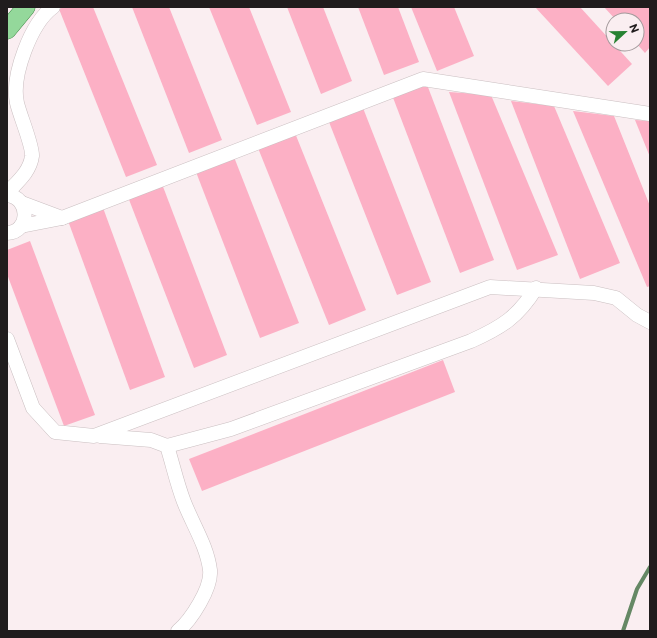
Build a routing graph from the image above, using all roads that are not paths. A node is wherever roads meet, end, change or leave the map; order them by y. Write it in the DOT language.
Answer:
graph roads {
  1 [pos="26,7"];
  2 [pos="54,7"];
  3 [pos="7,30"];
  4 [pos="650,114"];
  5 [pos="7,194"];
  6 [pos="22,202"];
  7 [pos="62,218"];
  8 [pos="12,232"];
  9 [pos="536,288"];
  10 [pos="650,322"];
  11 [pos="7,339"];
  12 [pos="94,436"];
  13 [pos="167,446"];
  14 [pos="178,631"];
  1 -- 3 [label="main road"];
  2 -- 5 [label="lane"];
  4 -- 7 [label="lane"];
  5 -- 6 [label="lane"];
  6 -- 7 [label="lane"];
  6 -- 8 [label="lane"];
  7 -- 8 [label="lane"];
  9 -- 10 [label="lane"];
  9 -- 12 [label="lane"];
  9 -- 13 [label="lane"];
  11 -- 12 [label="lane"];
  12 -- 13 [label="lane"];
  13 -- 14 [label="lane"];
}
